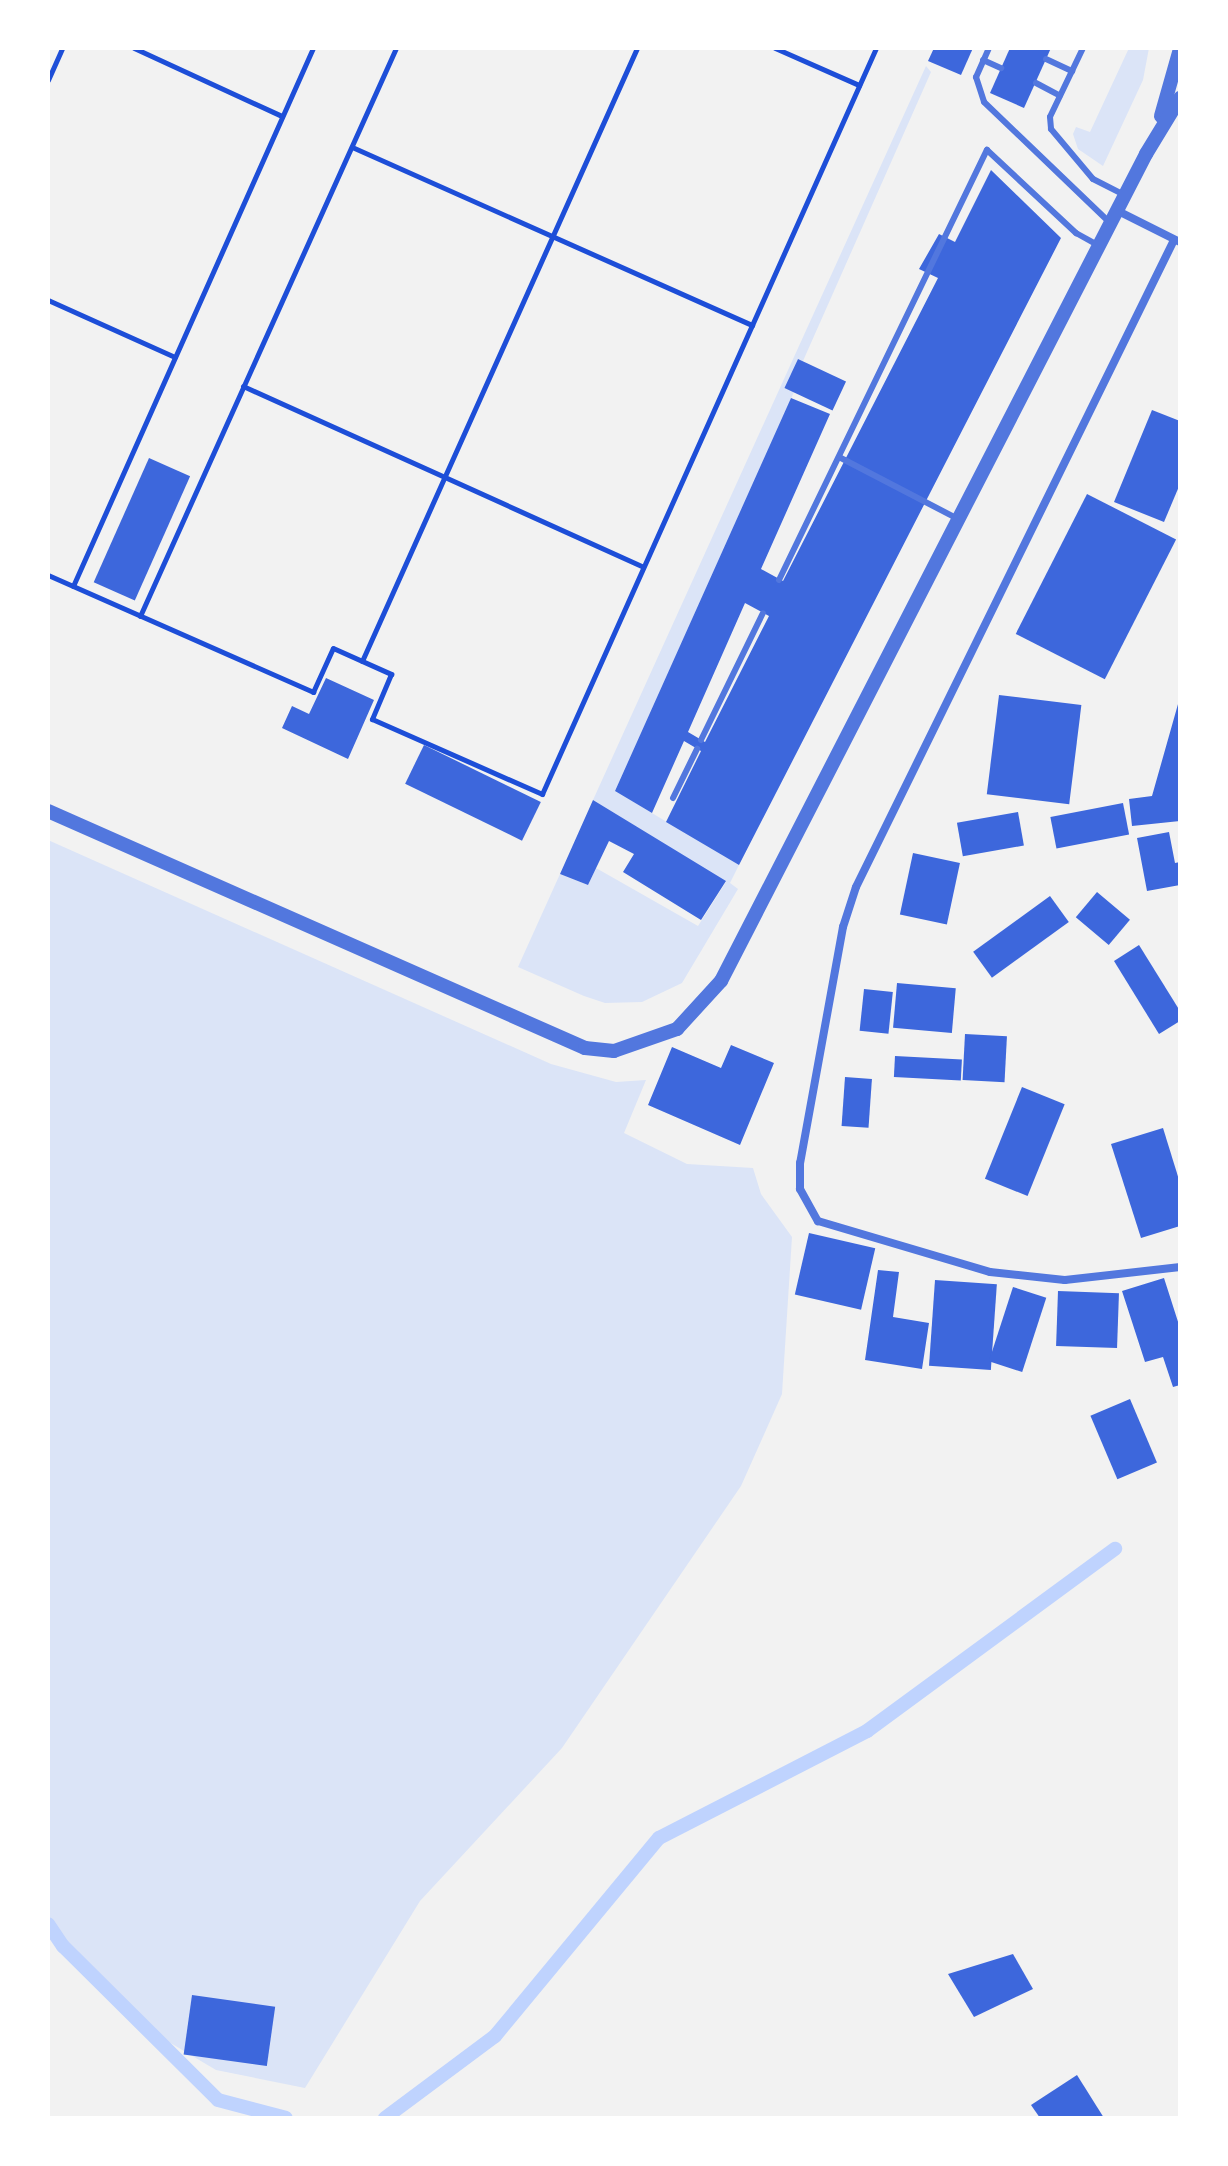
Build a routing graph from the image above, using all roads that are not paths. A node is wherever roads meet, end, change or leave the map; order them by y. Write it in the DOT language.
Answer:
graph roads {
  1 [pos="989,48"];
  2 [pos="1083,48"];
  3 [pos="1180,49"];
  4 [pos="1046,59"];
  5 [pos="983,60"];
  6 [pos="1001,68"];
  7 [pos="1072,71"];
  8 [pos="1036,83"];
  9 [pos="1060,96"];
  10 [pos="1180,98"];
  11 [pos="1146,154"];
  12 [pos="1124,195"];
  13 [pos="1113,217"];
  14 [pos="1177,241"];
  15 [pos="1098,246"];
  16 [pos="839,457"];
  17 [pos="958,519"];
  18 [pos="779,580"];
  19 [pos="763,613"];
  20 [pos="701,740"];
  21 [pos="697,749"];
  22 [pos="673,798"];
  23 [pos="48,811"];
  24 [pos="1180,1267"];
  1 -- 5 [label="lane"];
  2 -- 7 [label="lane"];
  3 -- 11 [label="street"];
  4 -- 7 [label="lane"];
  5 -- 6 [label="lane"];
  5 -- 13 [label="lane"];
  7 -- 9 [label="lane"];
  8 -- 9 [label="lane"];
  9 -- 12 [label="lane"];
  10 -- 11 [label="street"];
  11 -- 12 [label="street"];
  12 -- 13 [label="street"];
  13 -- 14 [label="street"];
  13 -- 15 [label="street"];
  14 -- 24 [label="street"];
  15 -- 16 [label="lane"];
  15 -- 17 [label="street"];
  16 -- 17 [label="lane"];
  16 -- 18 [label="lane"];
  17 -- 23 [label="street"];
  19 -- 20 [label="lane"];
  21 -- 22 [label="lane"];
}
